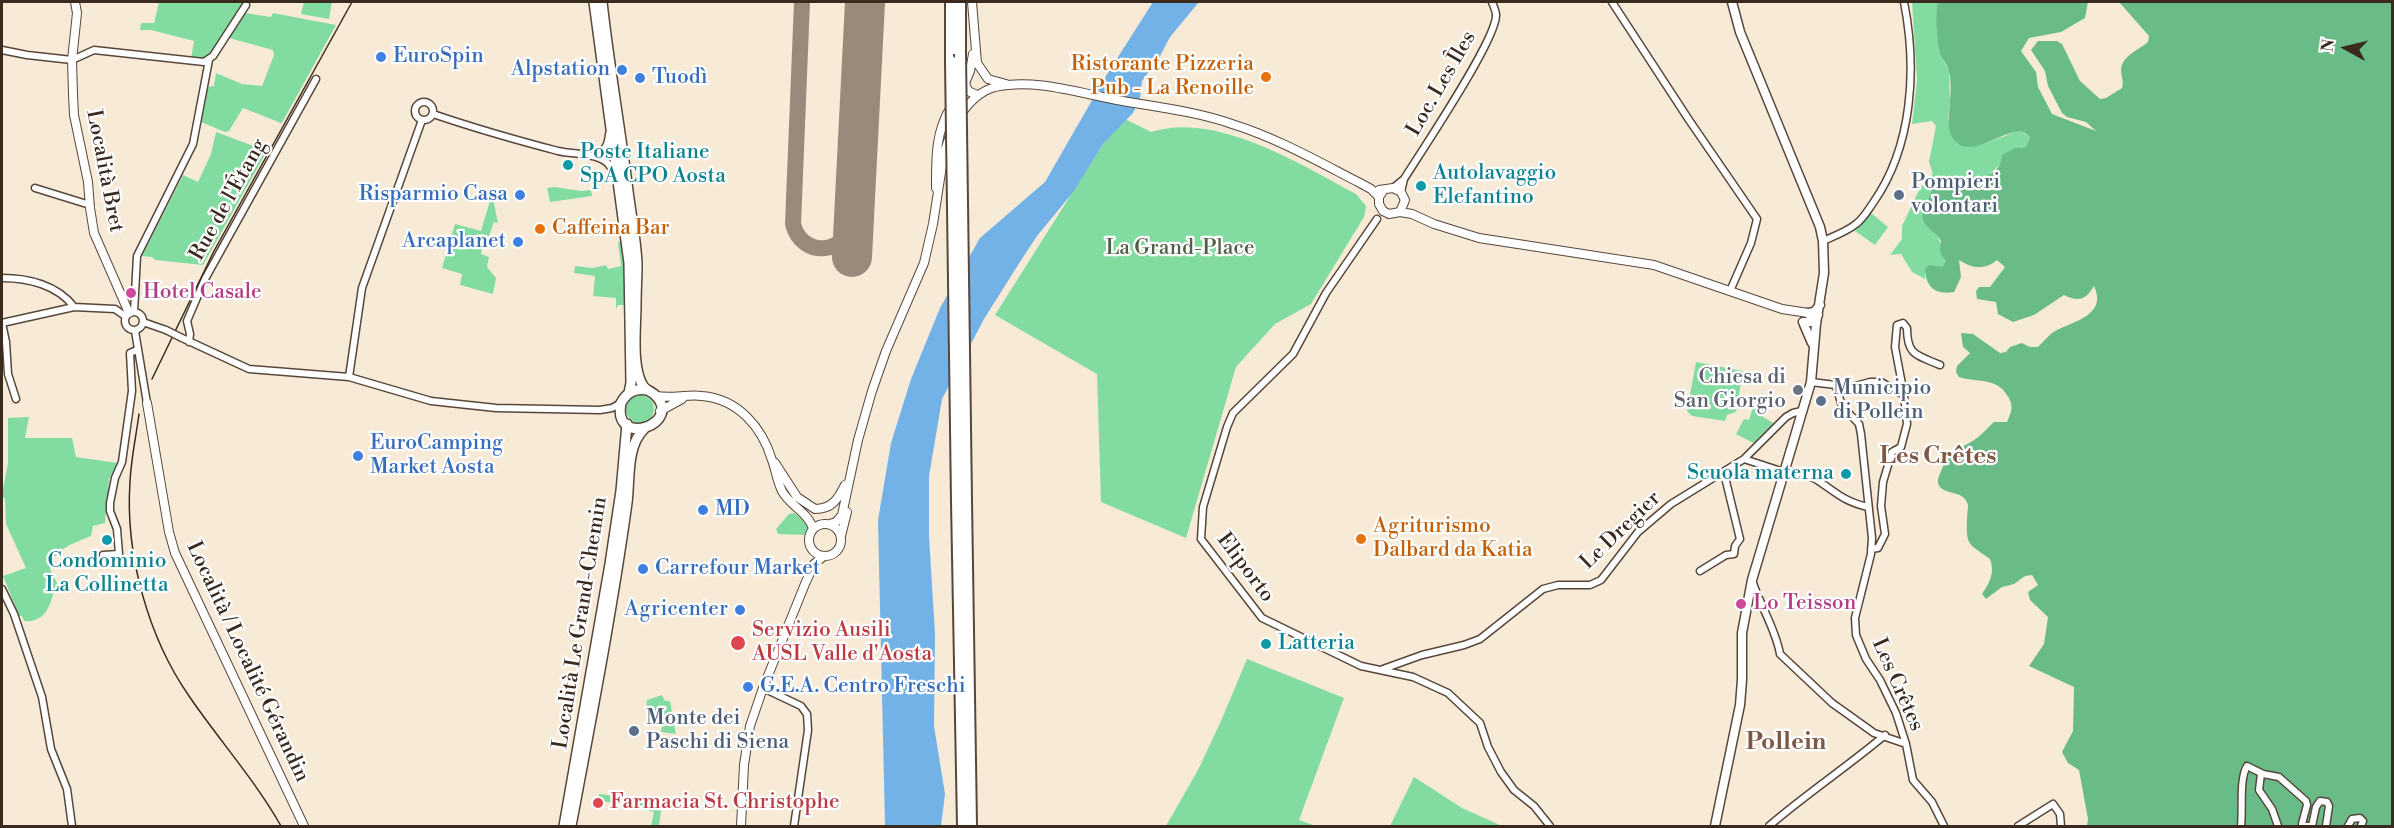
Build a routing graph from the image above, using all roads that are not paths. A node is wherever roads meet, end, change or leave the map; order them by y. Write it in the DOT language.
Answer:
graph roads {
  1 [pos="75,2"];
  2 [pos="594,2"];
  3 [pos="602,2"];
  4 [pos="951,2"];
  5 [pos="960,2"];
  6 [pos="972,2"];
  7 [pos="1492,2"];
  8 [pos="1612,2"];
  9 [pos="1732,2"];
  10 [pos="1904,2"];
  11 [pos="246,4"];
  12 [pos="974,45"];
  13 [pos="2,50"];
  14 [pos="956,57"];
  15 [pos="209,60"];
  16 [pos="72,63"];
  17 [pos="983,72"];
  18 [pos="969,74"];
  19 [pos="316,79"];
  20 [pos="988,79"];
  21 [pos="1016,85"];
  22 [pos="965,86"];
  23 [pos="986,90"];
  24 [pos="977,95"];
  25 [pos="433,114"];
  26 [pos="610,118"];
  27 [pos="422,120"];
  28 [pos="595,156"];
  29 [pos="35,188"];
  30 [pos="1397,190"];
  31 [pos="1381,194"];
  32 [pos="90,205"];
  33 [pos="1381,208"];
  34 [pos="1402,208"];
  35 [pos="622,209"];
  36 [pos="936,209"];
  37 [pos="1389,214"];
  38 [pos="1377,219"];
  39 [pos="1823,241"];
  40 [pos="2,278"];
  41 [pos="1730,291"];
  42 [pos="123,296"];
  43 [pos="74,307"];
  44 [pos="115,309"];
  45 [pos="130,314"];
  46 [pos="1812,319"];
  47 [pos="143,322"];
  48 [pos="135,331"];
  49 [pos="185,340"];
  50 [pos="137,350"];
  51 [pos="1940,365"];
  52 [pos="349,376"];
  53 [pos="1811,382"];
  54 [pos="1836,387"];
  55 [pos="647,390"];
  56 [pos="629,393"];
  57 [pos="1904,395"];
  58 [pos="656,396"];
  59 [pos="686,397"];
  60 [pos="16,399"];
  61 [pos="147,403"];
  62 [pos="621,403"];
  63 [pos="607,410"];
  64 [pos="660,411"];
  65 [pos="1802,411"];
  66 [pos="624,420"];
  67 [pos="644,429"];
  68 [pos="855,454"];
  69 [pos="1744,459"];
  70 [pos="774,462"];
  71 [pos="1785,471"];
  72 [pos="1724,473"];
  73 [pos="850,474"];
  74 [pos="962,500"];
  75 [pos="1868,507"];
  76 [pos="827,524"];
  77 [pos="813,529"];
  78 [pos="841,536"];
  79 [pos="1871,549"];
  80 [pos="814,552"];
  81 [pos="103,555"];
  82 [pos="824,556"];
  83 [pos="814,564"];
  84 [pos="1700,571"];
  85 [pos="1752,580"];
  86 [pos="2,589"];
  87 [pos="1382,669"];
  88 [pos="763,688"];
  89 [pos="1885,735"];
  90 [pos="1906,744"];
  91 [pos="2261,774"];
  92 [pos="2281,824"];
  93 [pos="72,826"];
  94 [pos="304,826"];
  95 [pos="564,826"];
  96 [pos="571,826"];
  97 [pos="741,826"];
  98 [pos="794,826"];
  99 [pos="963,826"];
  100 [pos="971,826"];
  101 [pos="1550,826"];
  102 [pos="1714,826"];
  103 [pos="1769,826"];
  104 [pos="1944,826"];
  105 [pos="2018,826"];
  106 [pos="2061,826"];
  107 [pos="2241,826"];
  108 [pos="2306,826"];
  109 [pos="2326,826"];
  110 [pos="2348,826"];
  111 [pos="2361,826"];
  1 -- 16 [label="street, Località Bret"];
  2 -- 26 [label="main road"];
  3 -- 55 [label="main road"];
  4 -- 14 [label="highway"];
  5 -- 14 [label="highway"];
  6 -- 12 [label="street"];
  7 -- 30 [label="street, Loc. Les Îles"];
  8 -- 41 [label="street"];
  9 -- 39 [label="main road"];
  10 -- 39 [label="street"];
  11 -- 15 [label="street"];
  12 -- 17 [label="street"];
  12 -- 18 [label="street"];
  13 -- 16 [label="street"];
  14 -- 74 [label="highway, bridge"];
  15 -- 16 [label="street"];
  15 -- 45 [label="street"];
  16 -- 32 [label="street, Località Bret"];
  17 -- 18 [label="street"];
  17 -- 20 [label="street"];
  18 -- 22 [label="street"];
  19 -- 49 [label="street, Rue de l'Étang"];
  20 -- 21 [label="street"];
  20 -- 23 [label="street"];
  21 -- 23 [label="street"];
  21 -- 31 [label="street"];
  22 -- 24 [label="street"];
  22 -- 36 [label="street"];
  23 -- 24 [label="street"];
  24 -- 36 [label="street"];
  25 -- 27 [label="street"];
  25 -- 27 [label="street"];
  25 -- 28 [label="street"];
  26 -- 28 [label="street"];
  26 -- 35 [label="main road"];
  27 -- 52 [label="street"];
  28 -- 35 [label="street"];
  29 -- 32 [label="street"];
  30 -- 31 [label="street"];
  30 -- 34 [label="street"];
  31 -- 33 [label="street"];
  32 -- 42 [label="street, Località Bret"];
  33 -- 37 [label="street"];
  33 -- 38 [label="street, Eliporto"];
  34 -- 37 [label="street"];
  34 -- 41 [label="street"];
  35 -- 56 [label="main road"];
  36 -- 68 [label="street"];
  37 -- 38 [label="street"];
  38 -- 87 [label="street, Eliporto"];
  39 -- 46 [label="main road"];
  40 -- 43 [label="street"];
  41 -- 46 [label="street"];
  42 -- 44 [label="street"];
  42 -- 45 [label="street, Località Bret"];
  43 -- 44 [label="street"];
  43 -- 60 [label="street"];
  44 -- 45 [label="street"];
  45 -- 47 [label="street"];
  45 -- 48 [label="street"];
  46 -- 53 [label="main road"];
  47 -- 48 [label="street"];
  47 -- 49 [label="street, bridge"];
  48 -- 50 [label="street"];
  49 -- 52 [label="street"];
  50 -- 61 [label="street"];
  50 -- 81 [label="street"];
  51 -- 57 [label="street"];
  52 -- 63 [label="street"];
  53 -- 54 [label="street"];
  53 -- 65 [label="main road"];
  54 -- 57 [label="street"];
  54 -- 75 [label="street, Les Crêtes"];
  55 -- 56 [label="main road"];
  55 -- 58 [label="main road"];
  56 -- 62 [label="main road"];
  57 -- 79 [label="street, Les Crêtes"];
  58 -- 59 [label="street"];
  58 -- 64 [label="main road"];
  59 -- 64 [label="street"];
  59 -- 70 [label="street"];
  61 -- 94 [label="street, Località / Localité Gérandin"];
  62 -- 63 [label="street"];
  62 -- 66 [label="main road, Località Le Grand-Chemin"];
  63 -- 66 [label="street"];
  64 -- 67 [label="main road, Località Le Grand-Chemin"];
  65 -- 69 [label="street, Le Dregier"];
  65 -- 71 [label="main road"];
  66 -- 67 [label="main road"];
  66 -- 95 [label="main road, Località Le Grand-Chemin"];
  67 -- 96 [label="main road, Località Le Grand-Chemin"];
  68 -- 73 [label="street"];
  68 -- 78 [label="street"];
  69 -- 71 [label="street"];
  69 -- 72 [label="street, Le Dregier"];
  70 -- 73 [label="street"];
  70 -- 76 [label="street"];
  70 -- 77 [label="street"];
  71 -- 75 [label="street"];
  71 -- 85 [label="main road"];
  72 -- 84 [label="street"];
  72 -- 87 [label="street, Le Dregier"];
  73 -- 76 [label="street"];
  74 -- 99 [label="highway"];
  74 -- 100 [label="highway"];
  75 -- 79 [label="street, Les Crêtes"];
  76 -- 77 [label="street"];
  76 -- 78 [label="street"];
  77 -- 80 [label="street"];
  78 -- 82 [label="street"];
  79 -- 90 [label="street, Les Crêtes"];
  80 -- 82 [label="street"];
  80 -- 83 [label="street"];
  82 -- 83 [label="street"];
  83 -- 88 [label="street"];
  85 -- 89 [label="street"];
  85 -- 102 [label="main road"];
  86 -- 93 [label="street"];
  87 -- 101 [label="street, Eliporto"];
  88 -- 97 [label="street"];
  88 -- 98 [label="street"];
  89 -- 90 [label="street"];
  89 -- 103 [label="street"];
  90 -- 104 [label="street, Les Crêtes"];
  91 -- 92 [label="street"];
  91 -- 107 [label="street"];
  91 -- 108 [label="street"];
  105 -- 106 [label="street"];
  108 -- 109 [label="street"];
  110 -- 111 [label="street"];
}
